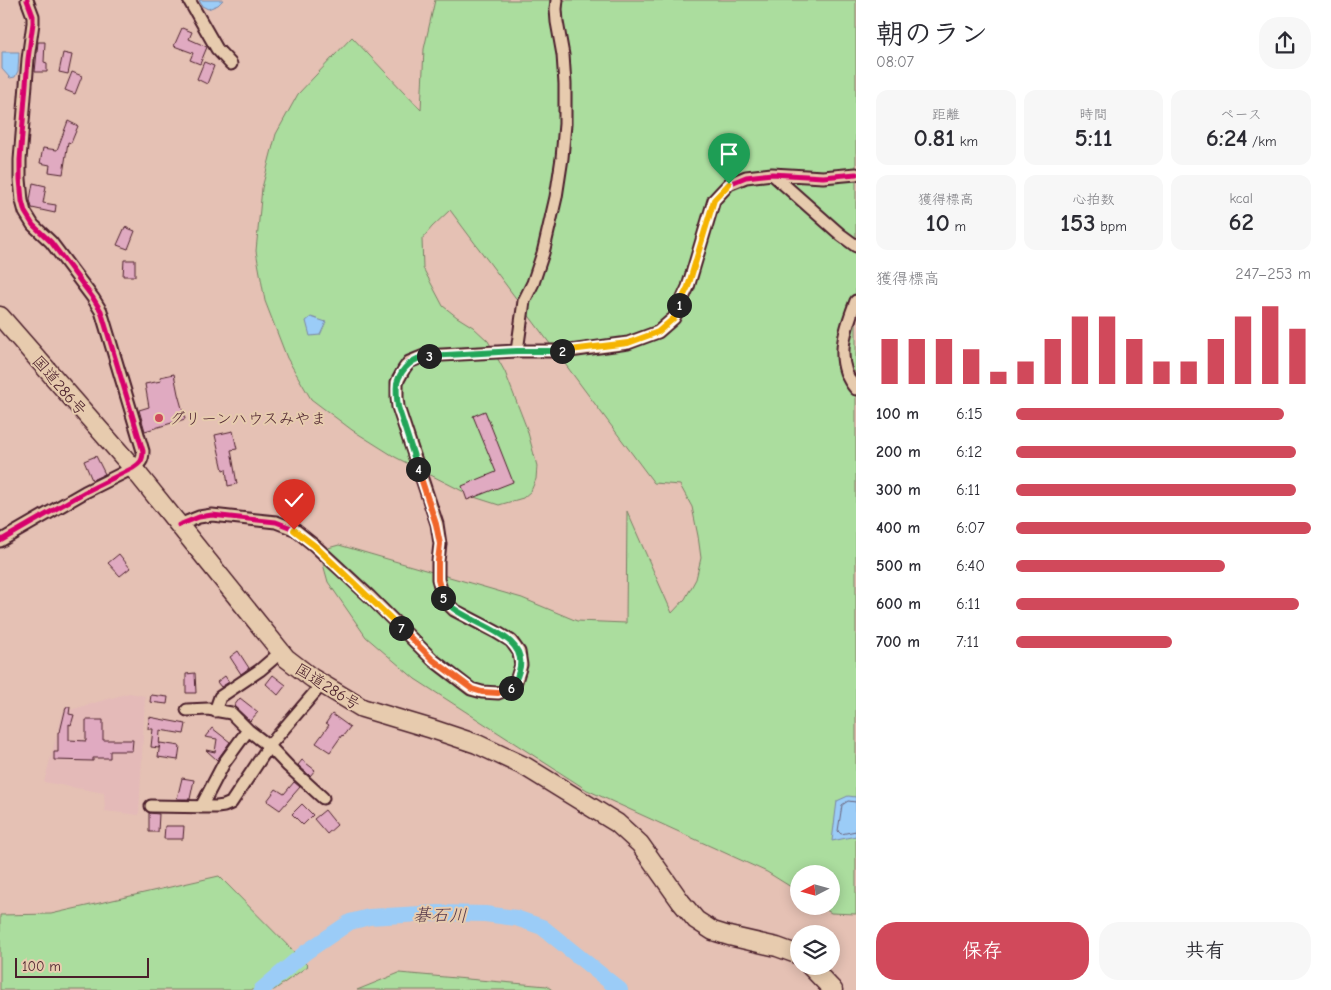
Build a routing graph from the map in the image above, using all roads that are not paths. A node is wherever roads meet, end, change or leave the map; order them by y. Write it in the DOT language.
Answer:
graph roads {
  1 [pos="27,0"];
  2 [pos="189,0"];
  3 [pos="557,0"];
  4 [pos="231,64"];
  5 [pos="772,174"];
  6 [pos="856,174"];
  7 [pos="856,246"];
  8 [pos="856,301"];
  9 [pos="0,316"];
  10 [pos="517,351"];
  11 [pos="856,388"];
  12 [pos="132,468"];
  13 [pos="178,525"];
  14 [pos="0,541"];
  15 [pos="281,652"];
  16 [pos="322,684"];
  17 [pos="187,710"];
  18 [pos="215,711"];
  19 [pos="248,730"];
  20 [pos="270,746"];
  21 [pos="324,798"];
  22 [pos="151,806"];
  23 [pos="201,807"];
  24 [pos="790,952"];
  25 [pos="819,975"];
  26 [pos="833,990"];
  1 -- 12 [label="street"];
  2 -- 4 [label="street"];
  3 -- 10 [label="street"];
  5 -- 6 [label="street"];
  5 -- 7 [label="street"];
  5 -- 10 [label="street"];
  8 -- 11 [label="street"];
  9 -- 12 [label="highway, 国道286号"];
  10 -- 13 [label="street"];
  12 -- 13 [label="highway, 国道286号"];
  12 -- 14 [label="street"];
  13 -- 15 [label="highway, 国道286号"];
  15 -- 16 [label="highway, 国道286号"];
  15 -- 18 [label="street"];
  16 -- 20 [label="street"];
  16 -- 24 [label="highway, 国道286号"];
  17 -- 18 [label="street"];
  18 -- 19 [label="street"];
  19 -- 20 [label="street"];
  19 -- 23 [label="street"];
  20 -- 21 [label="street"];
  20 -- 23 [label="street"];
  22 -- 23 [label="street"];
  25 -- 26 [label="highway"];
}
